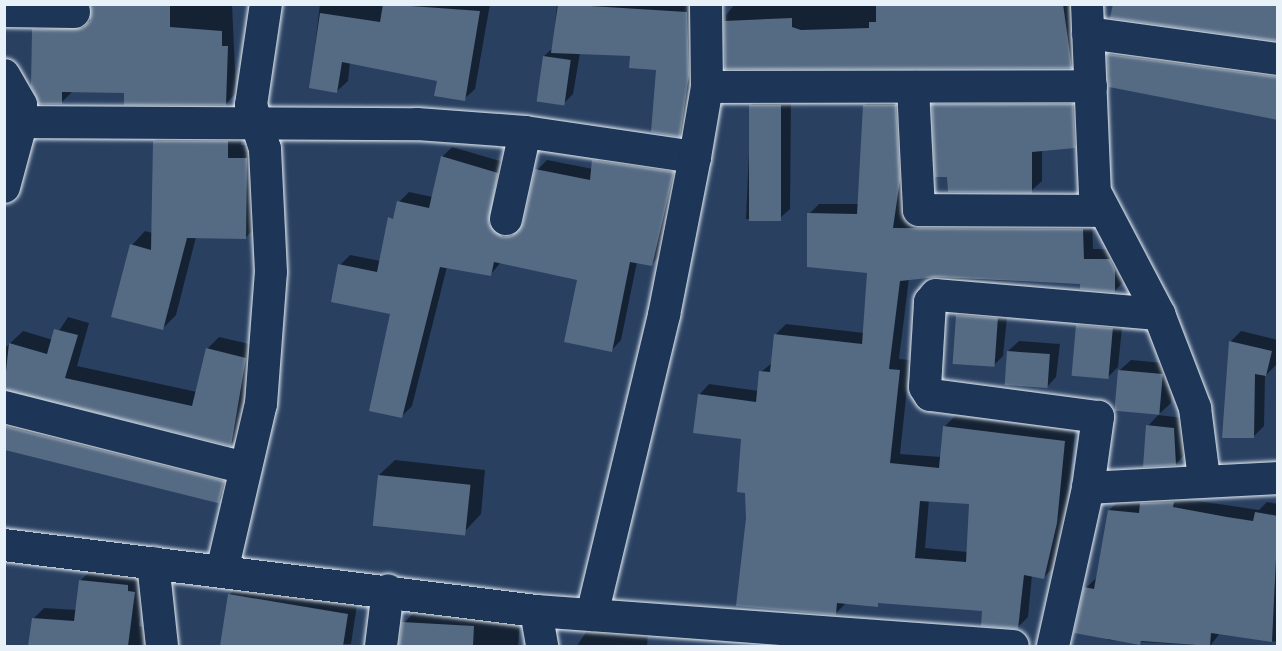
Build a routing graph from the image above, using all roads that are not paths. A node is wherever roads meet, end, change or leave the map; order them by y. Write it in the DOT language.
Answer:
graph roads {
  1 [pos="266,4"];
  2 [pos="706,4"];
  3 [pos="4,10"];
  4 [pos="74,12"];
  5 [pos="1088,19"];
  6 [pos="1278,59"];
  7 [pos="4,75"];
  8 [pos="1091,86"];
  9 [pos="707,87"];
  10 [pos="913,87"];
  11 [pos="13,123"];
  12 [pos="255,123"];
  13 [pos="525,132"];
  14 [pos="695,157"];
  15 [pos="4,187"];
  16 [pos="1104,211"];
  17 [pos="507,219"];
  18 [pos="1160,314"];
  19 [pos="4,407"];
  20 [pos="245,468"];
  21 [pos="1204,478"];
  22 [pos="1278,478"];
  23 [pos="1088,488"];
  24 [pos="4,545"];
  25 [pos="153,563"];
  26 [pos="222,571"];
  27 [pos="388,590"];
  28 [pos="536,612"];
  29 [pos="592,615"];
  30 [pos="698,635"];
  31 [pos="852,640"];
  32 [pos="162,646"];
  33 [pos="381,646"];
  34 [pos="542,646"];
  35 [pos="1013,646"];
  36 [pos="1053,646"];
  1 -- 12 [label="street"];
  2 -- 9 [label="street"];
  3 -- 4 [label="street"];
  5 -- 6 [label="street"];
  5 -- 8 [label="street"];
  7 -- 11 [label="street"];
  8 -- 10 [label="street"];
  8 -- 16 [label="street"];
  9 -- 10 [label="street"];
  9 -- 14 [label="street"];
  10 -- 16 [label="street"];
  11 -- 12 [label="street"];
  11 -- 15 [label="street"];
  12 -- 13 [label="street"];
  12 -- 20 [label="street"];
  13 -- 14 [label="street"];
  13 -- 17 [label="street"];
  14 -- 29 [label="street"];
  16 -- 18 [label="street"];
  18 -- 21 [label="street"];
  18 -- 23 [label="street"];
  19 -- 20 [label="street"];
  20 -- 26 [label="street"];
  21 -- 22 [label="street"];
  21 -- 23 [label="street"];
  23 -- 36 [label="street"];
  24 -- 25 [label="street"];
  25 -- 26 [label="street"];
  25 -- 32 [label="street"];
  26 -- 27 [label="street"];
  27 -- 28 [label="street"];
  27 -- 33 [label="street"];
  28 -- 29 [label="street"];
  28 -- 34 [label="street"];
  29 -- 30 [label="street"];
  30 -- 31 [label="street"];
  31 -- 35 [label="street"];
}
